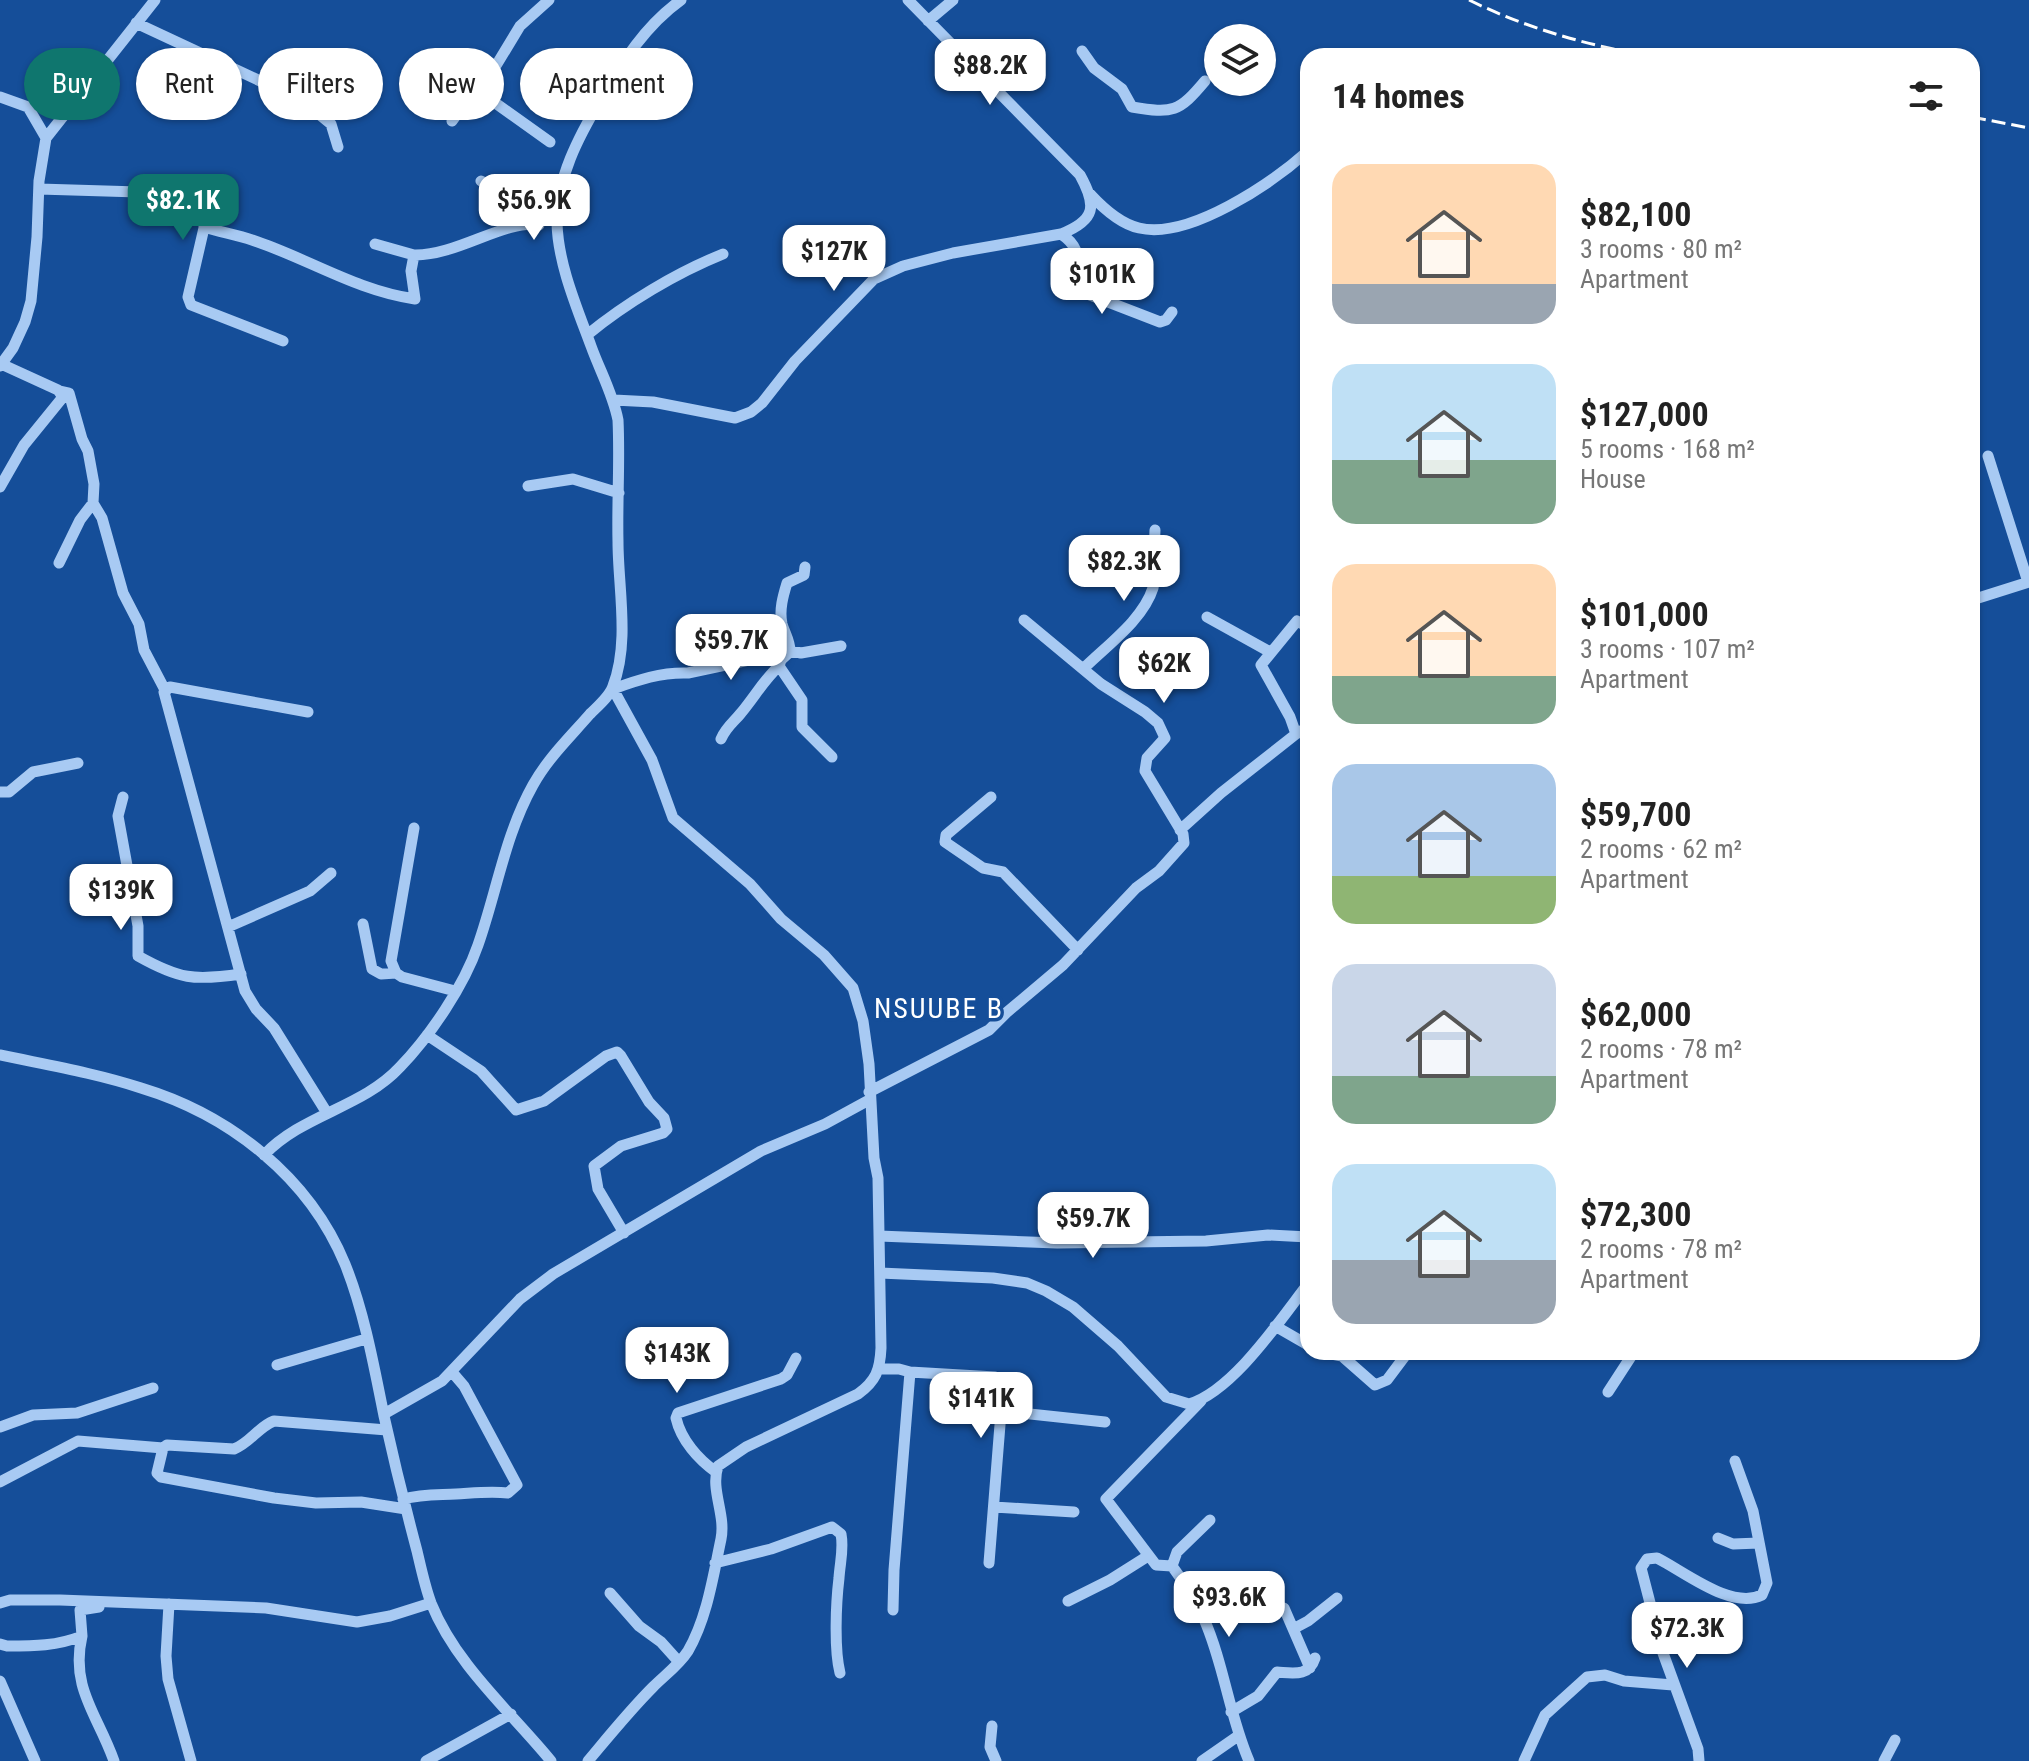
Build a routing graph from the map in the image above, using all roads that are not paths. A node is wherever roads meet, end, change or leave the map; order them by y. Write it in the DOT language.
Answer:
graph roads {
  1 [pos="155,0"];
  2 [pos="549,0"];
  3 [pos="681,0"];
  4 [pos="908,0"];
  5 [pos="953,0"];
  6 [pos="928,21"];
  7 [pos="136,23"];
  8 [pos="1082,51"];
  9 [pos="504,55"];
  10 [pos="1204,82"];
  11 [pos="1,98"];
  12 [pos="504,109"];
  13 [pos="46,138"];
  14 [pos="550,142"];
  15 [pos="338,147"];
  16 [pos="1300,158"];
  17 [pos="481,181"];
  18 [pos="39,189"];
  19 [pos="1089,193"];
  20 [pos="539,225"];
  21 [pos="204,227"];
  22 [pos="558,234"];
  23 [pos="1061,234"];
  24 [pos="375,244"];
  25 [pos="723,254"];
  26 [pos="414,255"];
  27 [pos="1172,312"];
  28 [pos="587,335"];
  29 [pos="283,341"];
  30 [pos="0,365"];
  31 [pos="60,391"];
  32 [pos="614,400"];
  33 [pos="1988,456"];
  34 [pos="528,486"];
  35 [pos="0,487"];
  36 [pos="619,493"];
  37 [pos="93,503"];
  38 [pos="1155,530"];
  39 [pos="59,563"];
  40 [pos="805,567"];
  41 [pos="2029,582"];
  42 [pos="1980,597"];
  43 [pos="1207,617"];
  44 [pos="1024,620"];
  45 [pos="1300,623"];
  46 [pos="841,646"];
  47 [pos="791,651"];
  48 [pos="1270,652"];
  49 [pos="779,666"];
  50 [pos="1083,669"];
  51 [pos="613,689"];
  52 [pos="165,690"];
  53 [pos="308,712"];
  54 [pos="1300,732"];
  55 [pos="1296,734"];
  56 [pos="721,739"];
  57 [pos="832,757"];
  58 [pos="78,763"];
  59 [pos="0,792"];
  60 [pos="123,797"];
  61 [pos="991,797"];
  62 [pos="414,828"];
  63 [pos="1180,830"];
  64 [pos="331,873"];
  65 [pos="363,924"];
  66 [pos="228,927"];
  67 [pos="1078,950"];
  68 [pos="396,973"];
  69 [pos="241,974"];
  70 [pos="455,991"];
  71 [pos="427,1035"];
  72 [pos="0,1055"];
  73 [pos="869,1096"];
  74 [pos="327,1113"];
  75 [pos="264,1155"];
  76 [pos="624,1233"];
  77 [pos="879,1236"];
  78 [pos="1300,1237"];
  79 [pos="880,1273"];
  80 [pos="1300,1294"];
  81 [pos="1275,1326"];
  82 [pos="366,1339"];
  83 [pos="1300,1340"];
  84 [pos="796,1358"];
  85 [pos="1347,1360"];
  86 [pos="1402,1360"];
  87 [pos="1629,1360"];
  88 [pos="277,1365"];
  89 [pos="879,1369"];
  90 [pos="452,1372"];
  91 [pos="910,1372"];
  92 [pos="153,1388"];
  93 [pos="1608,1392"];
  94 [pos="1201,1400"];
  95 [pos="1001,1411"];
  96 [pos="384,1414"];
  97 [pos="1105,1422"];
  98 [pos="0,1427"];
  99 [pos="387,1430"];
  100 [pos="163,1448"];
  101 [pos="1735,1461"];
  102 [pos="716,1472"];
  103 [pos="0,1482"];
  104 [pos="404,1504"];
  105 [pos="994,1507"];
  106 [pos="1074,1512"];
  107 [pos="1210,1520"];
  108 [pos="1718,1538"];
  109 [pos="1759,1543"];
  110 [pos="1148,1556"];
  111 [pos="715,1563"];
  112 [pos="989,1563"];
  113 [pos="1172,1566"];
  114 [pos="610,1593"];
  115 [pos="1337,1598"];
  116 [pos="1068,1601"];
  117 [pos="0,1603"];
  118 [pos="431,1603"];
  119 [pos="123,1604"];
  120 [pos="169,1604"];
  121 [pos="1284,1608"];
  122 [pos="893,1610"];
  123 [pos="1293,1629"];
  124 [pos="82,1636"];
  125 [pos="0,1644"];
  126 [pos="679,1662"];
  127 [pos="840,1673"];
  128 [pos="0,1681"];
  129 [pos="1673,1685"];
  130 [pos="1231,1712"];
  131 [pos="511,1714"];
  132 [pos="992,1726"];
  133 [pos="1238,1736"];
  134 [pos="1895,1740"];
  135 [pos="35,1761"];
  136 [pos="114,1761"];
  137 [pos="191,1761"];
  138 [pos="426,1761"];
  139 [pos="551,1761"];
  140 [pos="588,1761"];
  141 [pos="996,1761"];
  142 [pos="1202,1761"];
  143 [pos="1249,1761"];
  144 [pos="1524,1761"];
  145 [pos="1699,1761"];
  146 [pos="1884,1761"];
  1 -- 7 [label="street"];
  2 -- 9 [label="street"];
  3 -- 22 [label="street"];
  4 -- 6 [label="street"];
  5 -- 6 [label="street"];
  6 -- 19 [label="street"];
  7 -- 13 [label="street"];
  7 -- 15 [label="street"];
  8 -- 10 [label="street"];
  11 -- 13 [label="street"];
  12 -- 14 [label="street"];
  13 -- 18 [label="street"];
  16 -- 19 [label="street"];
  17 -- 20 [label="street"];
  18 -- 21 [label="street"];
  18 -- 30 [label="street"];
  19 -- 23 [label="street"];
  20 -- 22 [label="street"];
  20 -- 26 [label="street"];
  21 -- 26 [label="street"];
  21 -- 29 [label="street"];
  22 -- 28 [label="street"];
  23 -- 27 [label="street"];
  23 -- 32 [label="street"];
  24 -- 26 [label="street"];
  25 -- 28 [label="street"];
  28 -- 32 [label="street"];
  30 -- 31 [label="street"];
  31 -- 35 [label="street"];
  31 -- 37 [label="street"];
  32 -- 36 [label="street"];
  33 -- 41 [label="street"];
  34 -- 36 [label="street"];
  36 -- 51 [label="street"];
  37 -- 39 [label="street"];
  37 -- 52 [label="street"];
  38 -- 50 [label="street"];
  40 -- 47 [label="street"];
  41 -- 42 [label="street"];
  43 -- 48 [label="street"];
  44 -- 50 [label="street"];
  45 -- 48 [label="street"];
  46 -- 47 [label="street"];
  47 -- 49 [label="street"];
  47 -- 51 [label="street"];
  48 -- 55 [label="street"];
  49 -- 56 [label="street"];
  49 -- 57 [label="street"];
  50 -- 63 [label="street"];
  51 -- 70 [label="street"];
  51 -- 73 [label="street"];
  52 -- 53 [label="street"];
  52 -- 66 [label="street"];
  54 -- 55 [label="street"];
  55 -- 63 [label="street"];
  58 -- 59 [label="street"];
  60 -- 69 [label="street"];
  61 -- 67 [label="street"];
  62 -- 68 [label="street"];
  63 -- 67 [label="street"];
  64 -- 66 [label="street"];
  65 -- 68 [label="street"];
  66 -- 69 [label="street"];
  67 -- 73 [label="street"];
  68 -- 70 [label="street"];
  69 -- 74 [label="street"];
  70 -- 71 [label="street"];
  71 -- 74 [label="street"];
  71 -- 76 [label="street"];
  72 -- 75 [label="street"];
  73 -- 76 [label="street"];
  73 -- 77 [label="street"];
  74 -- 75 [label="street"];
  75 -- 82 [label="street"];
  76 -- 90 [label="street"];
  77 -- 78 [label="street"];
  77 -- 79 [label="street"];
  79 -- 89 [label="street"];
  79 -- 94 [label="street"];
  80 -- 81 [label="street"];
  81 -- 83 [label="street"];
  81 -- 94 [label="street"];
  82 -- 88 [label="street"];
  82 -- 96 [label="street"];
  84 -- 102 [label="street"];
  85 -- 86 [label="street"];
  87 -- 93 [label="street"];
  89 -- 91 [label="street"];
  89 -- 102 [label="street"];
  90 -- 96 [label="street"];
  90 -- 104 [label="street"];
  91 -- 95 [label="street"];
  91 -- 122 [label="street"];
  92 -- 98 [label="street"];
  94 -- 110 [label="street"];
  95 -- 97 [label="street"];
  95 -- 105 [label="street"];
  96 -- 99 [label="street"];
  99 -- 100 [label="street"];
  99 -- 104 [label="street"];
  100 -- 103 [label="street"];
  100 -- 104 [label="street"];
  101 -- 109 [label="street"];
  102 -- 111 [label="street"];
  104 -- 118 [label="street"];
  105 -- 106 [label="street"];
  105 -- 112 [label="street"];
  107 -- 113 [label="street"];
  108 -- 109 [label="street"];
  109 -- 129 [label="street"];
  110 -- 113 [label="street"];
  110 -- 116 [label="street"];
  111 -- 126 [label="street"];
  111 -- 127 [label="street"];
  113 -- 130 [label="street"];
  114 -- 126 [label="street"];
  115 -- 123 [label="street"];
  117 -- 119 [label="street"];
  118 -- 120 [label="street"];
  118 -- 131 [label="street"];
  119 -- 120 [label="street"];
  119 -- 124 [label="street"];
  120 -- 137 [label="street"];
  121 -- 123 [label="street"];
  123 -- 130 [label="street"];
  124 -- 125 [label="street"];
  124 -- 136 [label="street"];
  126 -- 140 [label="street"];
  128 -- 135 [label="street"];
  129 -- 144 [label="street"];
  129 -- 145 [label="street"];
  130 -- 133 [label="street"];
  131 -- 138 [label="street"];
  131 -- 139 [label="street"];
  132 -- 141 [label="street"];
  133 -- 142 [label="street"];
  133 -- 143 [label="street"];
  134 -- 146 [label="street"];
}
